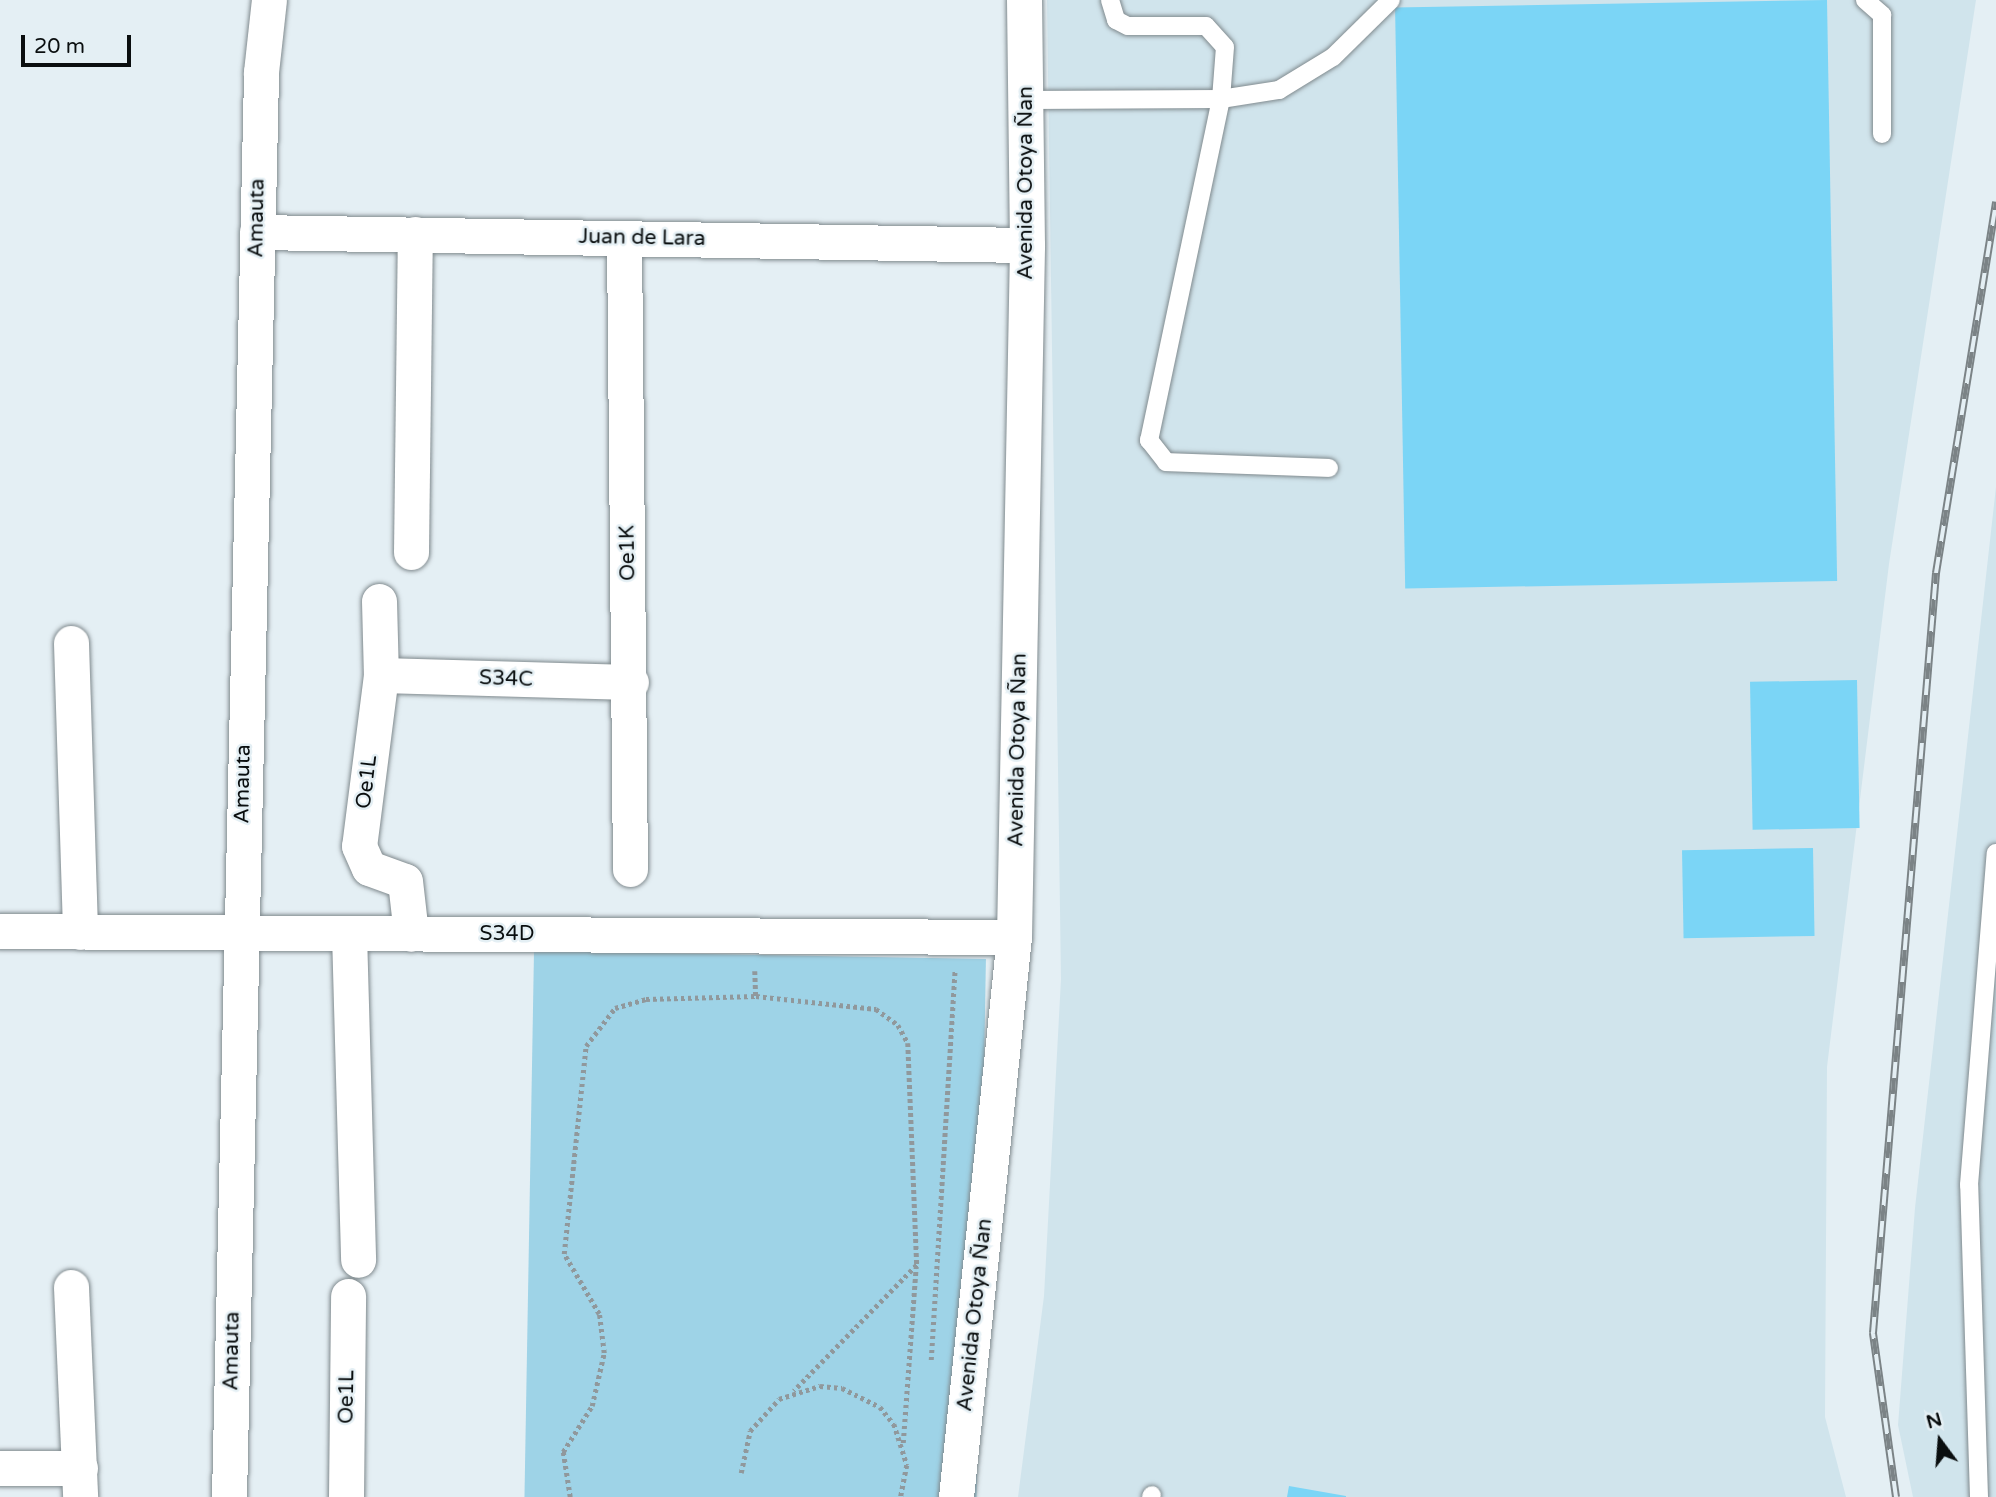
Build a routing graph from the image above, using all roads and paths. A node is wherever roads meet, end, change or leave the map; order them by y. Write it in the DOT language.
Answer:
graph roads {
  1 [pos="269,0"];
  2 [pos="1024,0"];
  3 [pos="1110,0"];
  4 [pos="1391,0"];
  5 [pos="1865,0"];
  6 [pos="1221,99"];
  7 [pos="1027,100"];
  8 [pos="1882,134"];
  9 [pos="257,232"];
  10 [pos="415,234"];
  11 [pos="624,237"];
  12 [pos="1027,245"];
  13 [pos="1329,468"];
  14 [pos="411,552"];
  15 [pos="379,601"];
  16 [pos="71,643"];
  17 [pos="381,675"];
  18 [pos="631,682"];
  19 [pos="1996,853"];
  20 [pos="630,869"];
  21 [pos="0,931"];
  22 [pos="80,932"];
  23 [pos="240,933"];
  24 [pos="349,933"];
  25 [pos="411,934"];
  26 [pos="957,937"];
  27 [pos="1014,937"];
  28 [pos="358,1260"];
  29 [pos="917,1265"];
  30 [pos="71,1287"];
  31 [pos="348,1296"];
  32 [pos="930,1374"];
  33 [pos="794,1391"];
  34 [pos="903,1443"];
  35 [pos="0,1468"];
  36 [pos="741,1473"];
  37 [pos="80,1483"];
  38 [pos="229,1497"];
  39 [pos="346,1497"];
  40 [pos="570,1497"];
  41 [pos="901,1497"];
  42 [pos="956,1497"];
  43 [pos="1979,1497"];
  1 -- 9 [label="street, Amauta"];
  2 -- 7 [label="street, Avenida Otoya Ñan"];
  3 -- 6 [label="lane"];
  4 -- 6 [label="lane"];
  5 -- 8 [label="lane"];
  6 -- 7 [label="lane"];
  6 -- 13 [label="lane"];
  7 -- 12 [label="street, Avenida Otoya Ñan"];
  9 -- 10 [label="street, Juan de Lara"];
  9 -- 23 [label="street, Amauta"];
  10 -- 11 [label="street, Juan de Lara"];
  10 -- 14 [label="street"];
  11 -- 12 [label="street, Juan de Lara"];
  11 -- 18 [label="street, Oe1K"];
  12 -- 27 [label="street, Avenida Otoya Ñan"];
  15 -- 17 [label="street, Oe1L"];
  16 -- 22 [label="street"];
  17 -- 18 [label="street, S34C"];
  17 -- 25 [label="street, Oe1L"];
  18 -- 20 [label="street, Oe1K"];
  19 -- 43 [label="lane"];
  21 -- 22 [label="street, S34D"];
  22 -- 23 [label="street, S34D"];
  23 -- 24 [label="street, S34D"];
  23 -- 38 [label="street, Amauta"];
  24 -- 25 [label="street, S34D"];
  24 -- 28 [label="street"];
  25 -- 26 [label="street, S34D"];
  26 -- 27 [label="street, S34D"];
  26 -- 32 [label="path"];
  27 -- 42 [label="street, Avenida Otoya Ñan"];
  29 -- 33 [label="path"];
  29 -- 34 [label="path"];
  29 -- 40 [label="path"];
  30 -- 37 [label="street"];
  31 -- 39 [label="street, Oe1L"];
  33 -- 34 [label="path"];
  33 -- 36 [label="path"];
  34 -- 41 [label="path"];
  35 -- 37 [label="street"];
}
